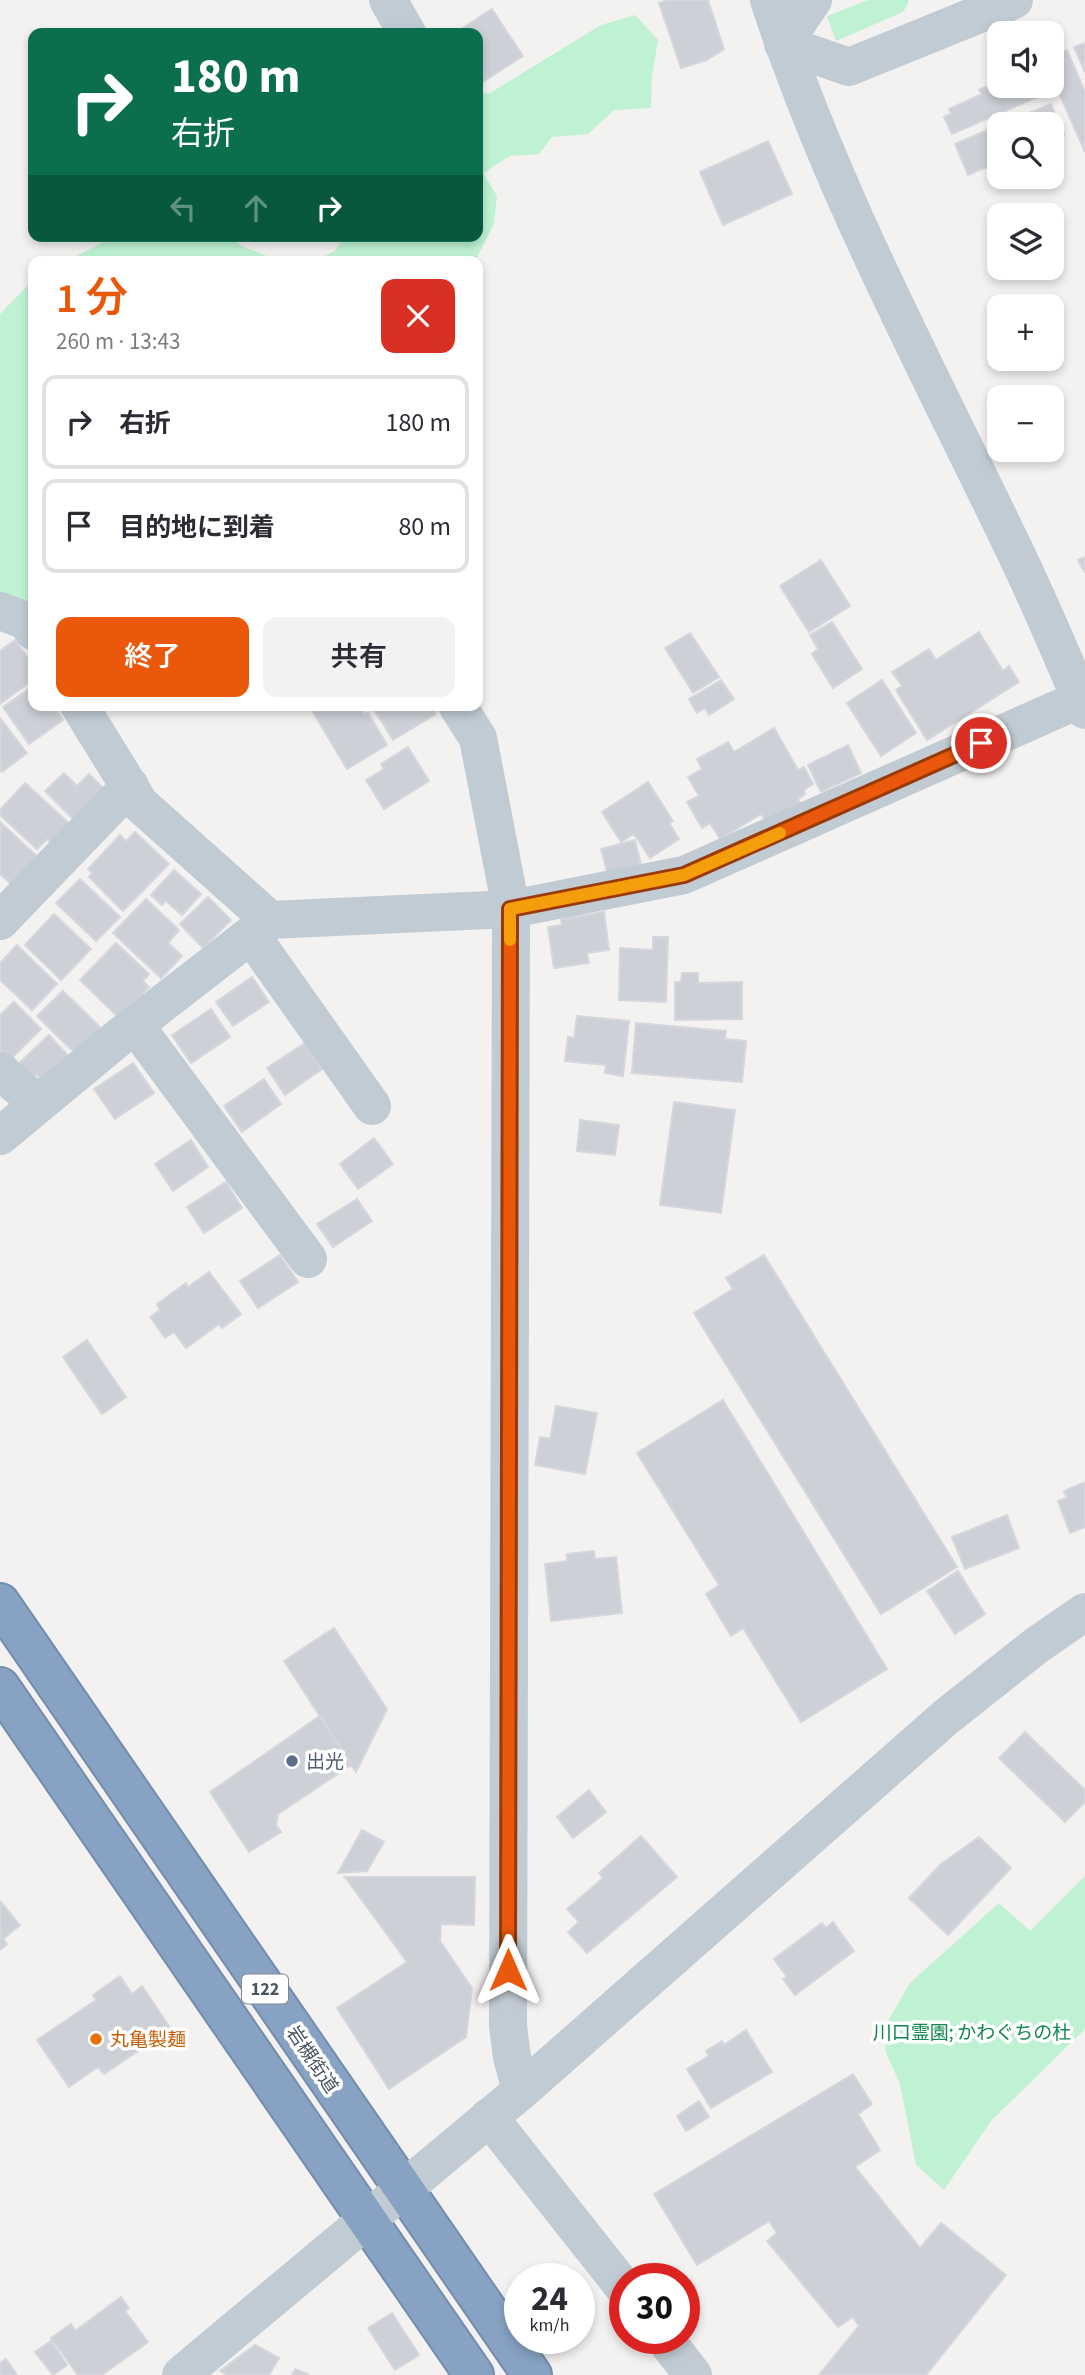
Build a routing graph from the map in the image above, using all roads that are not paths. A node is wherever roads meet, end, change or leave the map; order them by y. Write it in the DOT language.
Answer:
graph roads {
  1 [pos="388,0"];
  2 [pos="769,0"];
  3 [pos="813,0"];
  4 [pos="1014,0"];
  5 [pos="404,28"];
  6 [pos="783,44"];
  7 [pos="0,611"];
  8 [pos="28,623"];
  9 [pos="1084,702"];
  10 [pos="83,711"];
  11 [pos="461,711"];
  12 [pos="130,786"];
  13 [pos="510,909"];
  14 [pos="0,921"];
  15 [pos="260,928"];
  16 [pos="135,1025"];
  17 [pos="0,1071"];
  18 [pos="37,1104"];
  19 [pos="372,1106"];
  20 [pos="0,1136"];
  21 [pos="308,1259"];
  22 [pos="0,1603"];
  23 [pos="1085,1612"];
  24 [pos="0,1687"];
  25 [pos="521,2091"];
  26 [pos="489,2118"];
  27 [pos="404,2191"];
  28 [pos="368,2219"];
  29 [pos="609,2269"];
  30 [pos="677,2354"];
  31 [pos="181,2375"];
  32 [pos="474,2375"];
  33 [pos="532,2375"];
  34 [pos="693,2375"];
  1 -- 5 [label="street"];
  2 -- 6 [label="street"];
  3 -- 6 [label="street"];
  4 -- 6 [label="street"];
  6 -- 9 [label="street"];
  7 -- 8 [label="street"];
  9 -- 13 [label="street"];
  10 -- 12 [label="street"];
  11 -- 13 [label="street"];
  12 -- 14 [label="street"];
  12 -- 15 [label="street"];
  13 -- 15 [label="street"];
  13 -- 25 [label="street"];
  15 -- 16 [label="street"];
  15 -- 19 [label="street"];
  16 -- 18 [label="street"];
  16 -- 21 [label="street"];
  17 -- 18 [label="street"];
  18 -- 20 [label="street"];
  22 -- 27 [label="highway, 岩槻街道 / 122"];
  23 -- 25 [label="street"];
  24 -- 28 [label="highway, 122"];
  25 -- 26 [label="street"];
  26 -- 27 [label="street"];
  26 -- 29 [label="street"];
  27 -- 28 [label="street"];
  27 -- 33 [label="highway, 岩槻街道 / 122"];
  28 -- 31 [label="street"];
  28 -- 32 [label="highway, 122"];
  30 -- 34 [label="street"];
}
